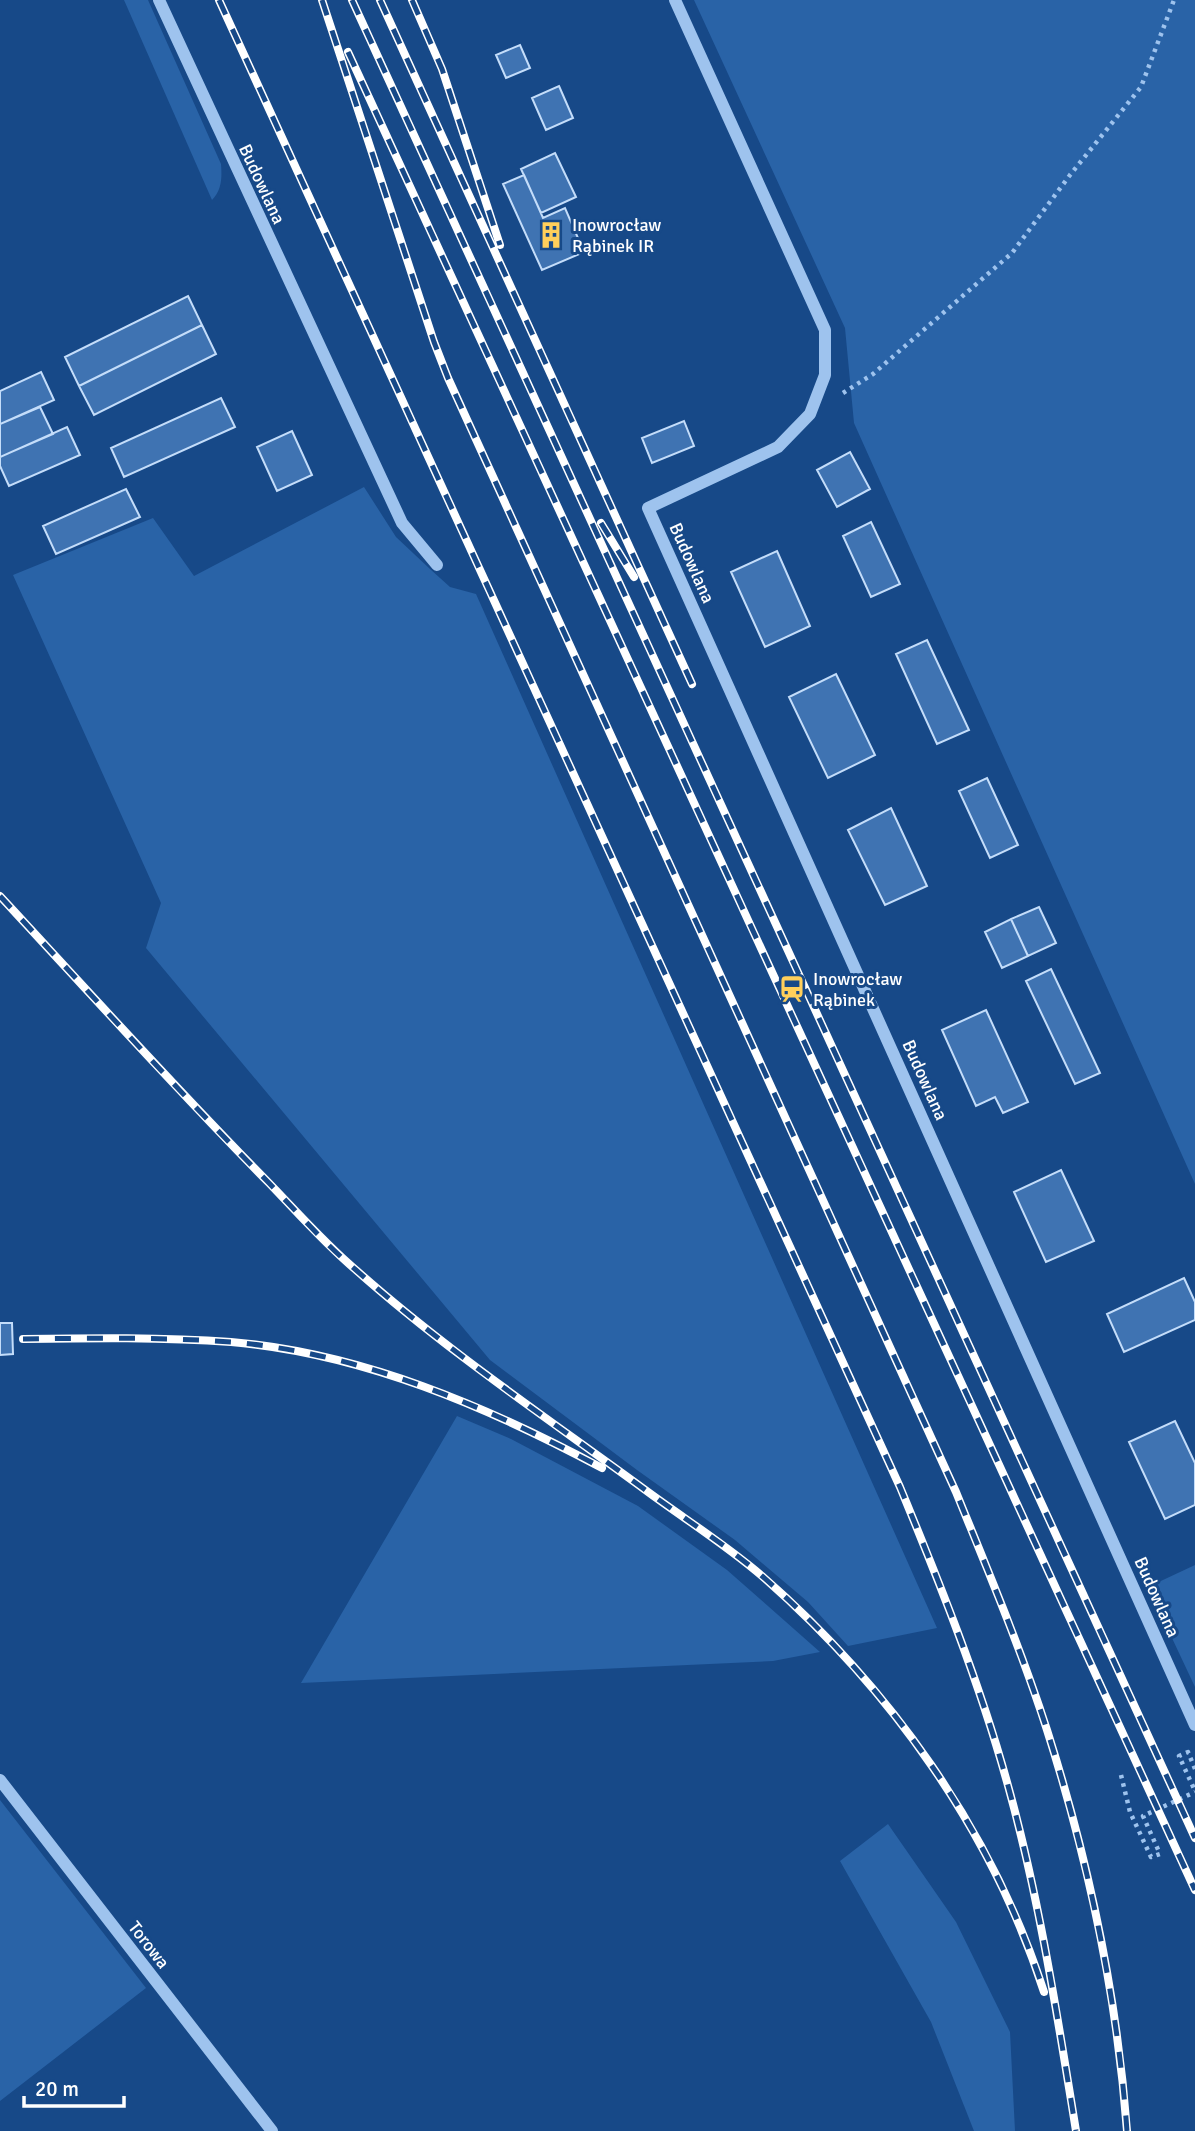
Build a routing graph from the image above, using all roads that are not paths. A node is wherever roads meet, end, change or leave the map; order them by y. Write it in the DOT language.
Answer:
graph roads {
  1 [pos="159,0"];
  2 [pos="675,0"];
  3 [pos="437,565"];
  4 [pos="1195,1725"];
  5 [pos="0,1780"];
  6 [pos="272,2131"];
  1 -- 3 [label="street, Budowlana"];
  2 -- 4 [label="street, Budowlana"];
  5 -- 6 [label="street, Torowa"];
}
